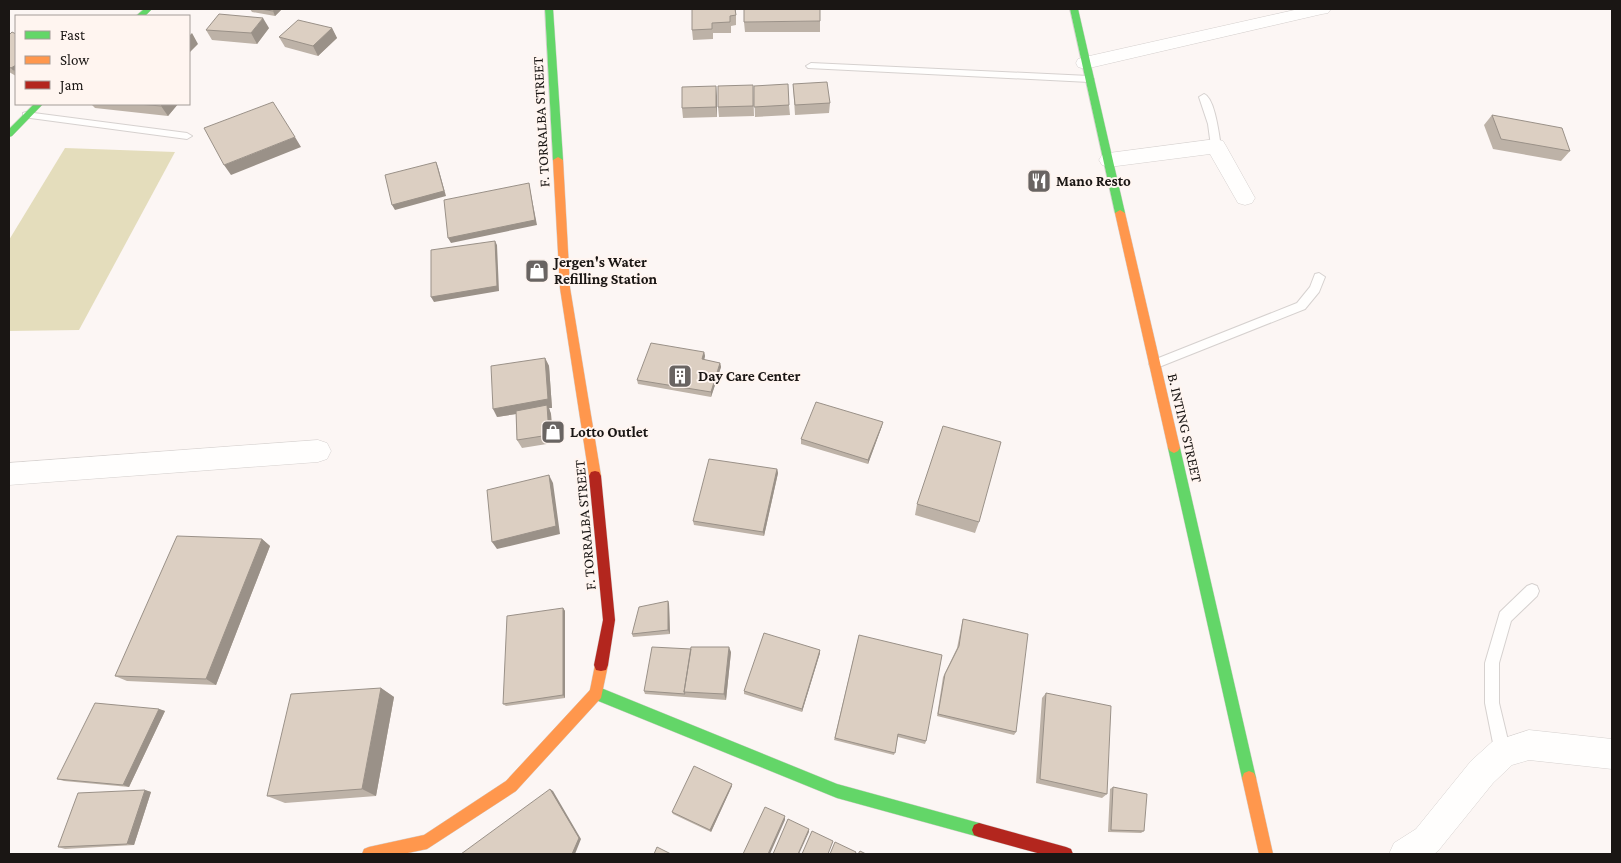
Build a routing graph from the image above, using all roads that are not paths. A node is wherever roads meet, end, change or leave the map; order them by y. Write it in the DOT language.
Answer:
graph roads {
  1 [pos="549,9"];
  2 [pos="1074,9"];
  3 [pos="1322,9"];
  4 [pos="811,66"];
  5 [pos="1087,71"];
  6 [pos="1204,98"];
  7 [pos="38,105"];
  8 [pos="26,114"];
  9 [pos="9,134"];
  10 [pos="187,136"];
  11 [pos="1216,146"];
  12 [pos="1109,160"];
  13 [pos="1245,198"];
  14 [pos="1319,277"];
  15 [pos="1155,364"];
  16 [pos="318,451"];
  17 [pos="9,474"];
  18 [pos="1532,591"];
  19 [pos="596,693"];
  20 [pos="1502,753"];
  21 [pos="1612,754"];
  22 [pos="429,848"];
  23 [pos="369,854"];
  24 [pos="1066,854"];
  25 [pos="1266,854"];
  26 [pos="1405,854"];
  1 -- 19 [label="street, F. TORRALBA STREET"];
  2 -- 5 [label="street, B. INTING STREET"];
  3 -- 5 [label="street"];
  4 -- 5 [label="lane"];
  5 -- 12 [label="street, B. INTING STREET"];
  6 -- 11 [label="lane"];
  7 -- 8 [label="street"];
  8 -- 9 [label="street"];
  8 -- 10 [label="lane"];
  11 -- 12 [label="street"];
  11 -- 13 [label="street"];
  12 -- 15 [label="street, B. INTING STREET"];
  14 -- 15 [label="lane"];
  15 -- 25 [label="street, B. INTING STREET"];
  16 -- 17 [label="street"];
  18 -- 20 [label="lane"];
  19 -- 22 [label="street"];
  19 -- 24 [label="street"];
  20 -- 21 [label="street"];
  20 -- 26 [label="street"];
  22 -- 23 [label="street"];
}
